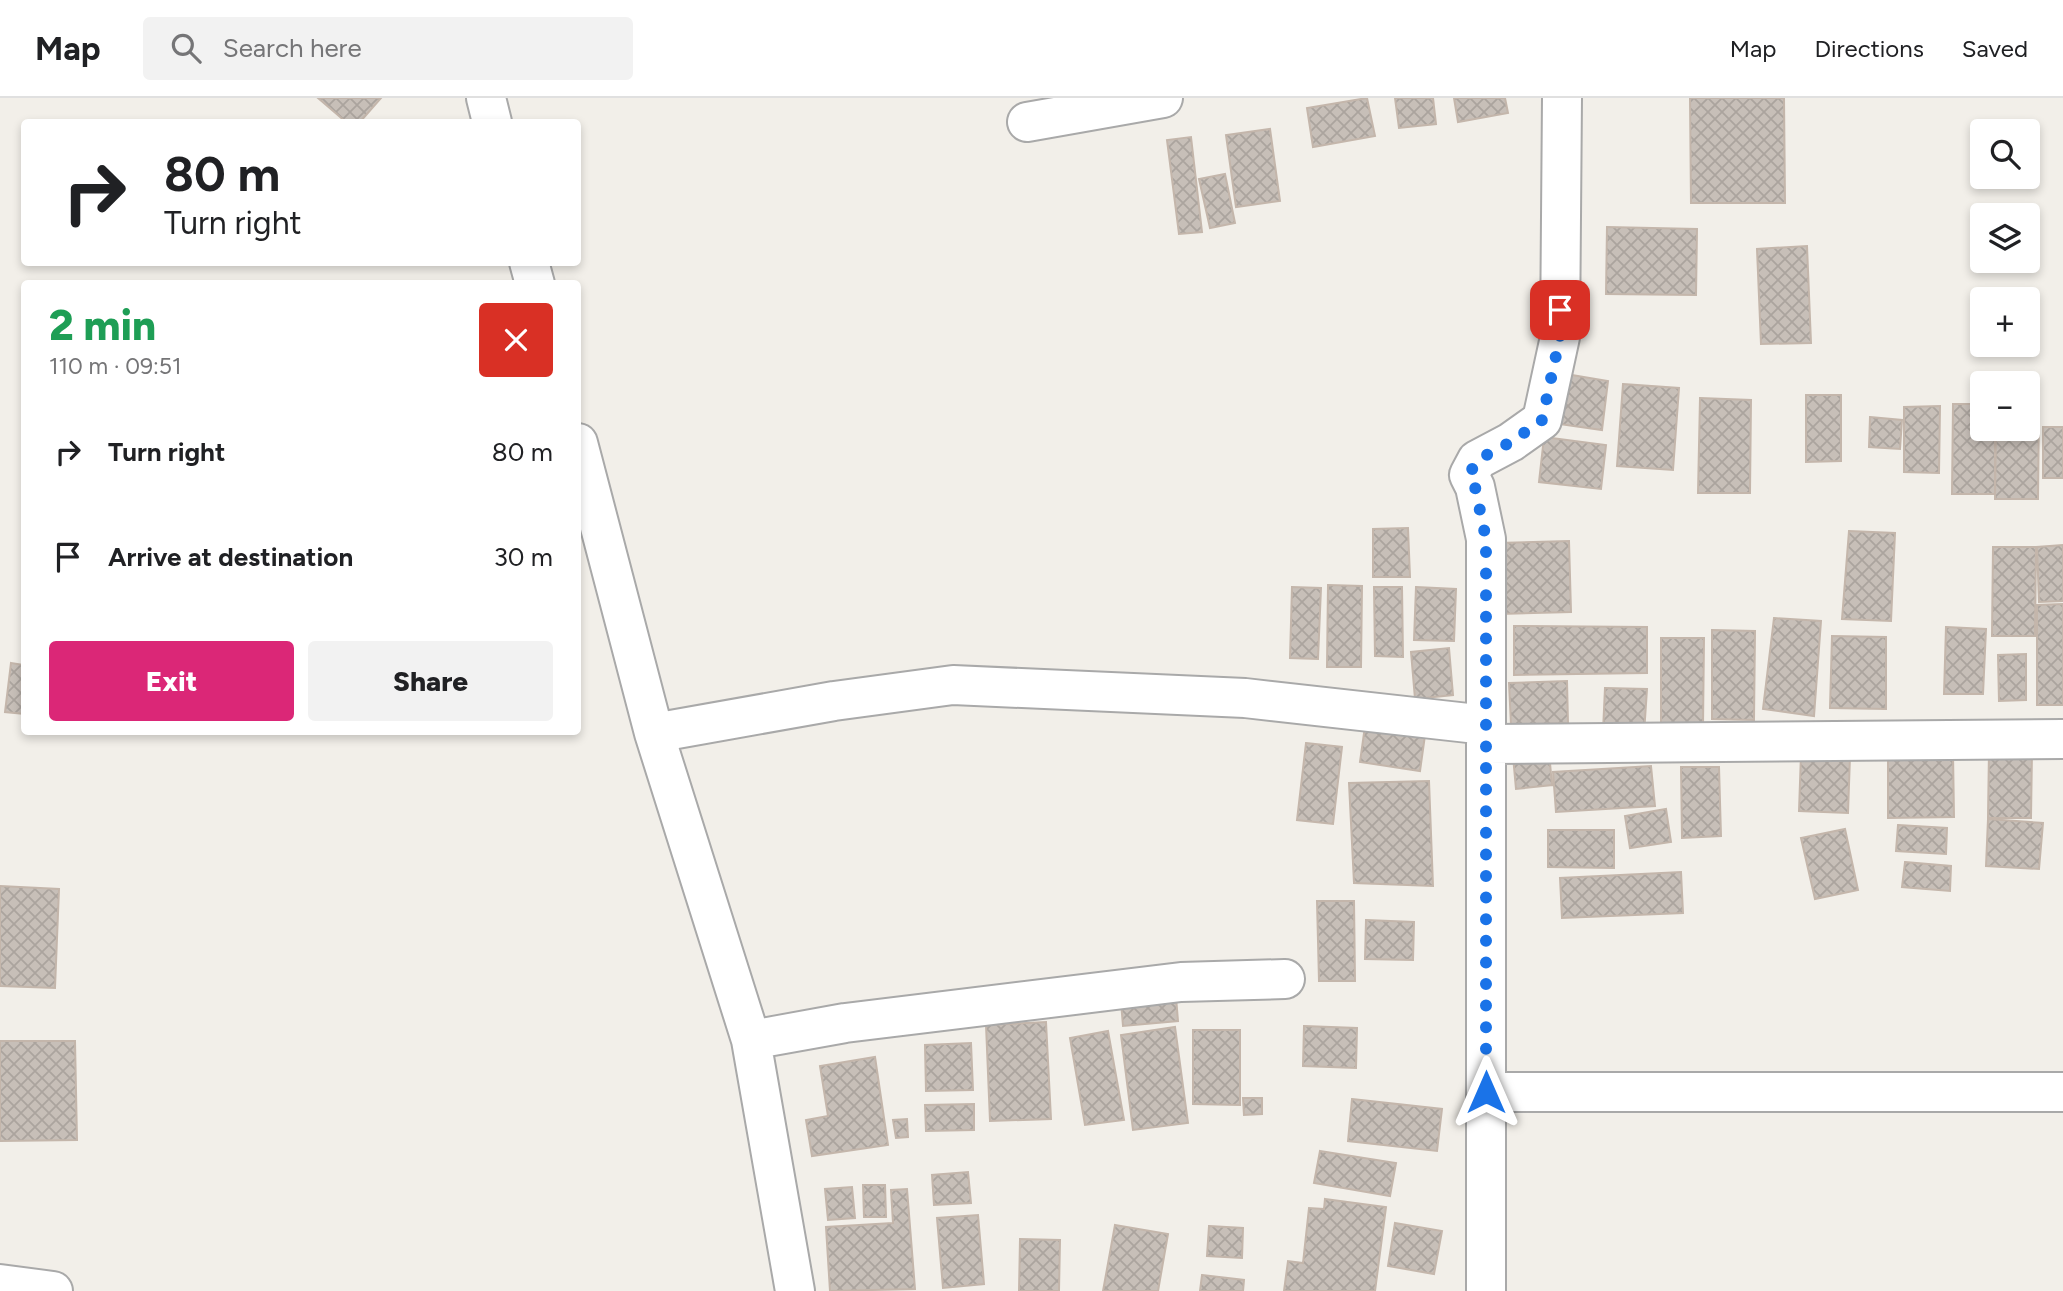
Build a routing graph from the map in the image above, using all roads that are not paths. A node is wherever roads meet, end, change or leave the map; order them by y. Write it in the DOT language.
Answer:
graph roads {
  1 [pos="486,98"];
  2 [pos="1163,98"];
  3 [pos="1562,98"];
  4 [pos="491,119"];
  5 [pos="1027,122"];
  6 [pos="581,454"];
  7 [pos="654,733"];
  8 [pos="1487,735"];
  9 [pos="2063,739"];
  10 [pos="1285,979"];
  11 [pos="751,1041"];
  12 [pos="1486,1092"];
  13 [pos="2063,1092"];
  14 [pos="0,1284"];
  15 [pos="53,1291"];
  16 [pos="795,1291"];
  17 [pos="1486,1291"];
  1 -- 4 [label="street"];
  2 -- 5 [label="street"];
  3 -- 8 [label="street"];
  6 -- 7 [label="street"];
  7 -- 8 [label="street"];
  7 -- 11 [label="street"];
  8 -- 9 [label="street"];
  8 -- 12 [label="street"];
  10 -- 11 [label="street"];
  11 -- 16 [label="street"];
  12 -- 13 [label="street"];
  12 -- 17 [label="street"];
  14 -- 15 [label="street"];
}
